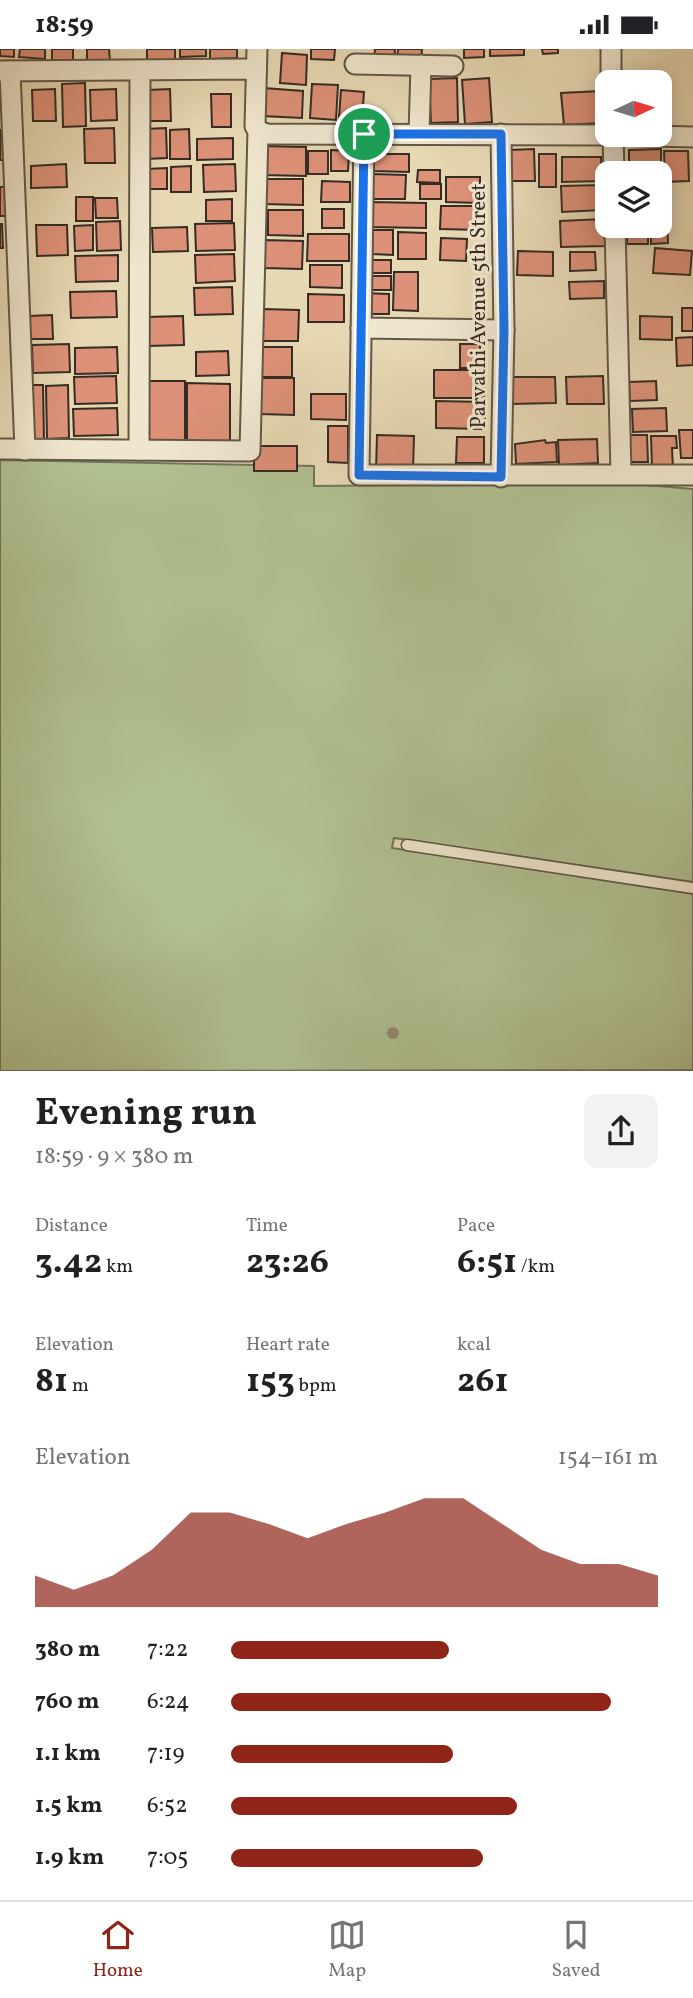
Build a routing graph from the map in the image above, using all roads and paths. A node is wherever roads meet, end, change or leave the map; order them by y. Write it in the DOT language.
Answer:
graph roads {
  1 [pos="257,49"];
  2 [pos="611,49"];
  3 [pos="355,64"];
  4 [pos="421,65"];
  5 [pos="453,66"];
  6 [pos="611,70"];
  7 [pos="5,71"];
  8 [pos="140,71"];
  9 [pos="256,71"];
  10 [pos="258,131"];
  11 [pos="364,134"];
  12 [pos="419,134"];
  13 [pos="501,134"];
  14 [pos="595,135"];
  15 [pos="672,136"];
  16 [pos="693,137"];
  17 [pos="615,238"];
  18 [pos="361,328"];
  19 [pos="504,330"];
  20 [pos="0,449"];
  21 [pos="25,450"];
  22 [pos="139,450"];
  23 [pos="621,474"];
  24 [pos="693,475"];
  25 [pos="501,477"];
  26 [pos="407,845"];
  27 [pos="693,888"];
  1 -- 9 [label="street"];
  2 -- 6 [label="street"];
  3 -- 4 [label="street"];
  4 -- 5 [label="street"];
  4 -- 12 [label="street"];
  7 -- 8 [label="street"];
  7 -- 21 [label="street"];
  8 -- 9 [label="street"];
  8 -- 22 [label="street"];
  9 -- 10 [label="street"];
  10 -- 11 [label="street"];
  10 -- 22 [label="street"];
  11 -- 12 [label="street"];
  11 -- 18 [label="street"];
  12 -- 13 [label="street"];
  13 -- 14 [label="street"];
  13 -- 19 [label="street, Parvathi Avenue 5th Street"];
  15 -- 16 [label="street"];
  17 -- 23 [label="street"];
  18 -- 19 [label="street"];
  18 -- 25 [label="street"];
  19 -- 25 [label="street, Parvathi Avenue 5th Street"];
  20 -- 21 [label="street"];
  21 -- 22 [label="street"];
  23 -- 24 [label="street"];
  23 -- 25 [label="street"];
  26 -- 27 [label="lane"];
}
